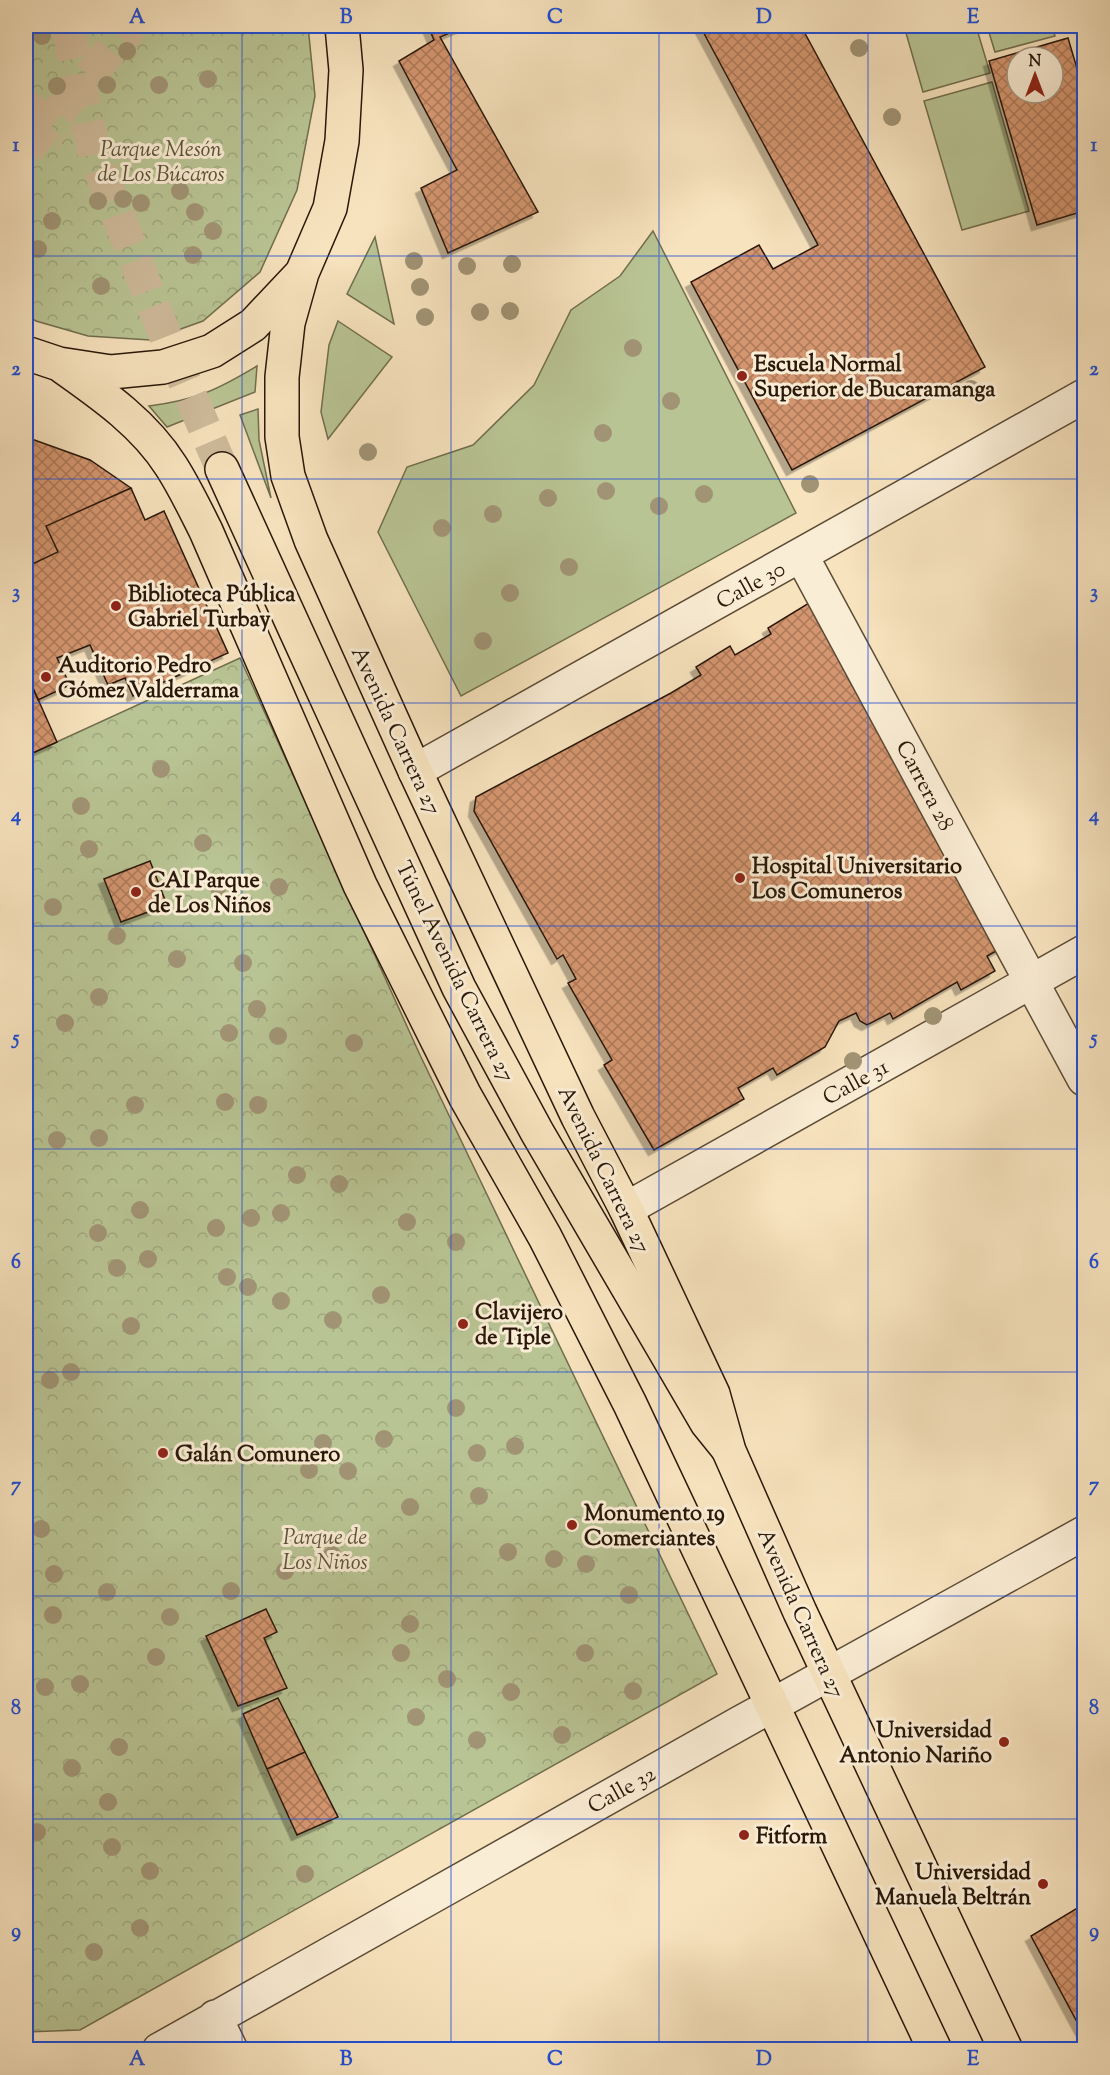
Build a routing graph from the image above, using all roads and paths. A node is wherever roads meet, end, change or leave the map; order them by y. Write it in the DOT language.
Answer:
graph roads {
  1 [pos="342,26"];
  2 [pos="302,273"];
  3 [pos="26,354"];
  4 [pos="59,364"];
  5 [pos="1084,396"];
  6 [pos="222,469"];
  7 [pos="801,555"];
  8 [pos="415,771"];
  9 [pos="1084,952"];
  10 [pos="1032,982"];
  11 [pos="1084,1079"];
  12 [pos="626,1209"];
  13 [pos="729,1451"];
  14 [pos="1082,1541"];
  15 [pos="829,1674"];
  16 [pos="773,1705"];
  17 [pos="215,2017"];
  18 [pos="159,2049"];
  19 [pos="231,2049"];
  20 [pos="934,2049"];
  21 [pos="1006,2049"];
  1 -- 2 [label="main road"];
  2 -- 4 [label="main road"];
  2 -- 8 [label="main road, Avenida Carrera 27"];
  3 -- 4 [label="main road"];
  4 -- 16 [label="main road"];
  5 -- 7 [label="street, Calle 30"];
  6 -- 13 [label="main road, Túnel Avenida Carrera 27"];
  7 -- 8 [label="street, Calle 30"];
  7 -- 10 [label="street, Carrera 28"];
  8 -- 12 [label="main road, Avenida Carrera 27"];
  9 -- 10 [label="street, Calle 31"];
  10 -- 11 [label="street, Carrera 28"];
  10 -- 12 [label="street, Calle 31"];
  12 -- 13 [label="main road, Avenida Carrera 27"];
  13 -- 15 [label="main road, Avenida Carrera 27"];
  14 -- 15 [label="street, Calle 32"];
  15 -- 16 [label="street, Calle 32"];
  15 -- 21 [label="main road, Avenida Carrera 27"];
  16 -- 17 [label="street, Calle 32"];
  16 -- 20 [label="main road"];
  17 -- 18 [label="street, Calle 32"];
  17 -- 19 [label="street"];
}
